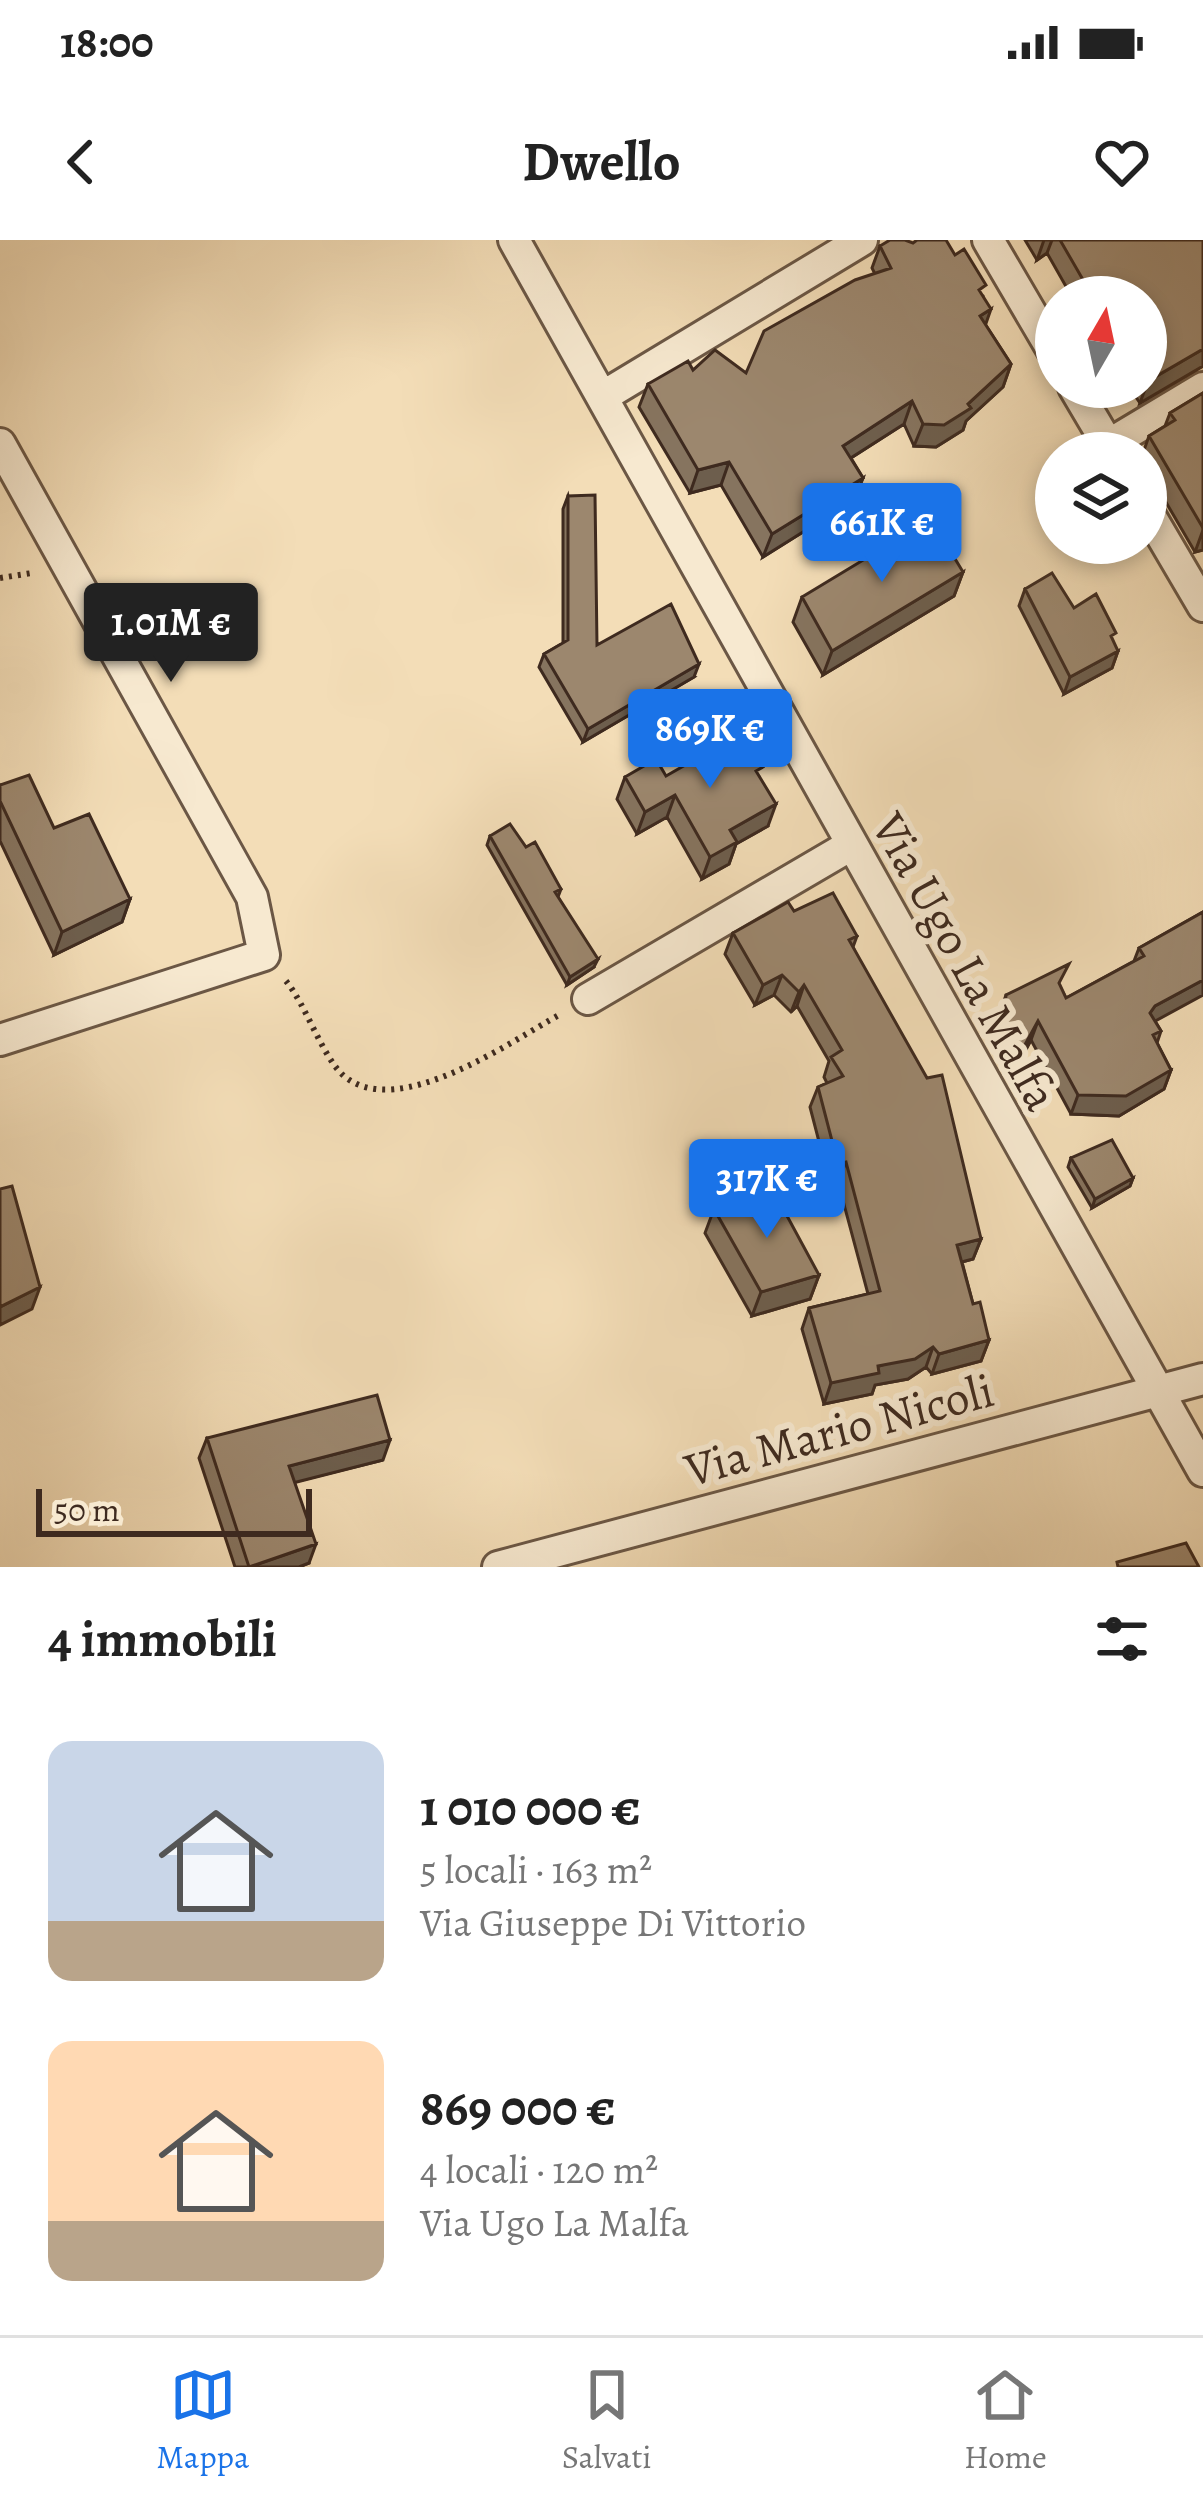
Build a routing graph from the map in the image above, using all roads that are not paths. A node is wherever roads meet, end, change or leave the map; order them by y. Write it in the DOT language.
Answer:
graph roads {
  1 [pos="514,240"];
  2 [pos="862,240"];
  3 [pos="988,240"];
  4 [pos="1035,320"];
  5 [pos="1203,388"];
  6 [pos="602,397"];
  7 [pos="1137,432"];
  8 [pos="0,444"];
  9 [pos="1167,545"];
  10 [pos="1203,606"];
  11 [pos="851,845"];
  12 [pos="588,999"];
  13 [pos="0,1040"];
  14 [pos="1203,1379"];
  15 [pos="1154,1392"];
  16 [pos="1203,1471"];
  17 [pos="498,1567"];
  1 -- 6 [label="street, Via Ugo La Malfa"];
  2 -- 6 [label="street"];
  3 -- 4 [label="street"];
  5 -- 7 [label="street"];
  6 -- 11 [label="street, Via Ugo La Malfa"];
  8 -- 13 [label="street"];
  9 -- 10 [label="street"];
  11 -- 12 [label="street"];
  11 -- 15 [label="street, Via Ugo La Malfa"];
  14 -- 15 [label="street, Via Mario Nicoli"];
  15 -- 16 [label="street, Via Ugo La Malfa"];
  15 -- 17 [label="street, Via Mario Nicoli"];
}
